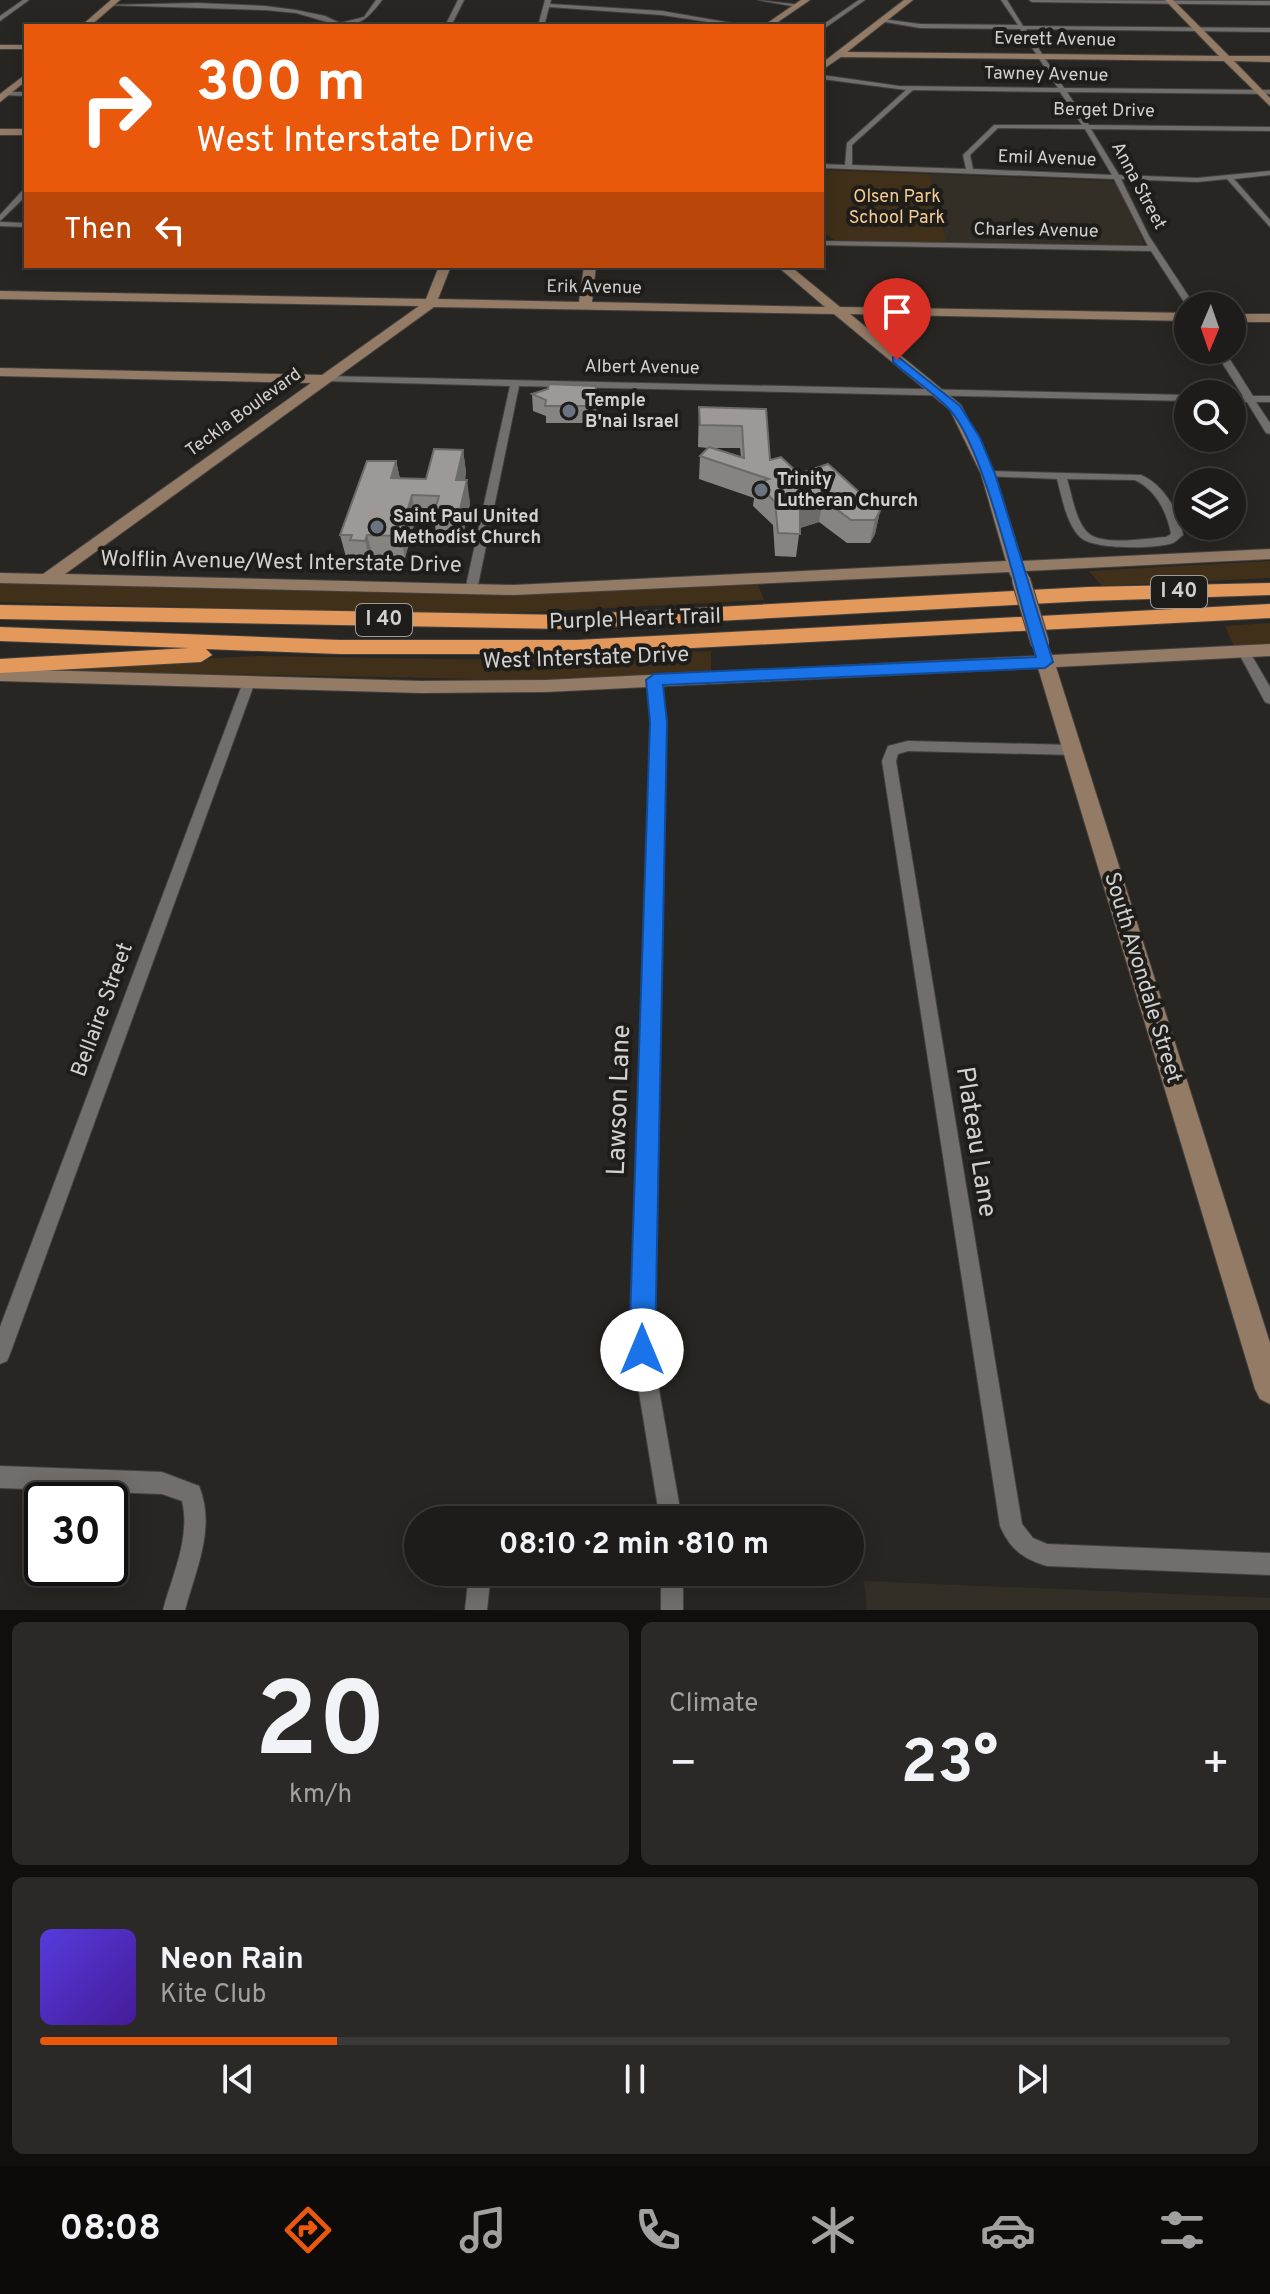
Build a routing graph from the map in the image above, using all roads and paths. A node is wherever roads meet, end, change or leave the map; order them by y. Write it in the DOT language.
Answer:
graph roads {
  1 [pos="26,0"];
  2 [pos="203,0"];
  3 [pos="293,0"];
  4 [pos="379,0"];
  5 [pos="461,0"];
  6 [pos="761,0"];
  7 [pos="862,0"];
  8 [pos="909,0"];
  9 [pos="1004,0"];
  10 [pos="1032,0"];
  11 [pos="1170,1"];
  12 [pos="113,2"];
  13 [pos="547,3"];
  14 [pos="802,3"];
  15 [pos="1270,3"];
  16 [pos="198,6"];
  17 [pos="286,8"];
  18 [pos="0,19"];
  19 [pos="882,21"];
  20 [pos="87,24"];
  21 [pos="340,24"];
  22 [pos="345,24"];
  23 [pos="449,24"];
  24 [pos="542,24"];
  25 [pos="733,24"];
  26 [pos="770,24"];
  27 [pos="824,27"];
  28 [pos="1022,27"];
  29 [pos="1198,29"];
  30 [pos="1270,30"];
  31 [pos="0,47"];
  32 [pos="24,47"];
  33 [pos="839,54"];
  34 [pos="1043,56"];
  35 [pos="1229,58"];
  36 [pos="1270,59"];
  37 [pos="824,65"];
  38 [pos="824,77"];
  39 [pos="24,79"];
  40 [pos="912,88"];
  41 [pos="1062,89"];
  42 [pos="1259,92"];
  43 [pos="1270,92"];
  44 [pos="24,94"];
  45 [pos="3,96"];
  46 [pos="1270,103"];
  47 [pos="1086,126"];
  48 [pos="1270,129"];
  49 [pos="0,132"];
  50 [pos="24,132"];
  51 [pos="824,166"];
  52 [pos="848,167"];
  53 [pos="970,172"];
  54 [pos="1270,173"];
  55 [pos="1229,177"];
  56 [pos="1117,178"];
  57 [pos="24,194"];
  58 [pos="0,222"];
  59 [pos="24,225"];
  60 [pos="1270,225"];
  61 [pos="824,243"];
  62 [pos="1154,249"];
  63 [pos="444,268"];
  64 [pos="590,268"];
  65 [pos="785,268"];
  66 [pos="1182,292"];
  67 [pos="0,295"];
  68 [pos="431,303"];
  69 [pos="585,306"];
  70 [pos="837,311"];
  71 [pos="1174,317"];
  72 [pos="1246,318"];
  73 [pos="1270,318"];
  74 [pos="1228,364"];
  75 [pos="0,372"];
  76 [pos="325,379"];
  77 [pos="515,383"];
  78 [pos="937,392"];
  79 [pos="1174,398"];
  80 [pos="1246,399"];
  81 [pos="1250,399"];
  82 [pos="1270,399"];
  83 [pos="1270,431"];
  84 [pos="988,474"];
  85 [pos="1061,475"];
  86 [pos="1270,554"];
  87 [pos="1018,573"];
  88 [pos="0,578"];
  89 [pos="47,579"];
  90 [pos="1270,589"];
  91 [pos="471,590"];
  92 [pos="0,609"];
  93 [pos="1270,611"];
  94 [pos="0,634"];
  95 [pos="339,647"];
  96 [pos="1270,650"];
  97 [pos="1244,652"];
  98 [pos="1042,653"];
  99 [pos="0,666"];
  100 [pos="0,675"];
  101 [pos="654,680"];
  102 [pos="249,682"];
  103 [pos="1270,699"];
  104 [pos="1073,750"];
  105 [pos="0,1354"];
  106 [pos="1266,1360"];
  107 [pos="1270,1389"];
  108 [pos="0,1477"];
  109 [pos="669,1506"];
  110 [pos="1270,1564"];
  111 [pos="479,1586"];
  112 [pos="672,1586"];
  113 [pos="174,1610"];
  114 [pos="476,1610"];
  115 [pos="672,1610"];
  1 -- 18 [label="street"];
  2 -- 16 [label="street"];
  3 -- 17 [label="street"];
  4 -- 22 [label="street"];
  5 -- 23 [label="street"];
  6 -- 14 [label="street"];
  7 -- 27 [label="street"];
  8 -- 19 [label="main road"];
  9 -- 28 [label="street, Anna Street"];
  10 -- 11 [label="street"];
  11 -- 15 [label="street"];
  11 -- 29 [label="main road"];
  12 -- 16 [label="street"];
  12 -- 20 [label="main road"];
  13 -- 24 [label="street"];
  13 -- 25 [label="street"];
  14 -- 26 [label="main road"];
  16 -- 17 [label="street"];
  17 -- 21 [label="street"];
  19 -- 28 [label="street"];
  19 -- 33 [label="main road"];
  28 -- 29 [label="street"];
  28 -- 34 [label="street, Anna Street"];
  29 -- 30 [label="street"];
  29 -- 35 [label="main road"];
  31 -- 32 [label="main road"];
  33 -- 34 [label="main road, Everett Avenue"];
  33 -- 37 [label="main road"];
  34 -- 35 [label="main road, Everett Avenue"];
  34 -- 41 [label="street, Anna Street"];
  35 -- 36 [label="main road, Everett Avenue"];
  35 -- 42 [label="main road"];
  38 -- 40 [label="street, Tawney Avenue"];
  39 -- 45 [label="main road"];
  40 -- 41 [label="street, Tawney Avenue"];
  40 -- 52 [label="street"];
  41 -- 42 [label="street, Tawney Avenue"];
  41 -- 47 [label="street, Anna Street"];
  42 -- 43 [label="street, Tawney Avenue"];
  42 -- 46 [label="main road"];
  44 -- 45 [label="street"];
  47 -- 48 [label="street, Berget Drive"];
  47 -- 53 [label="street, Berget Drive"];
  47 -- 56 [label="street, Anna Street"];
  49 -- 50 [label="main road"];
  51 -- 52 [label="street, Emil Avenue"];
  52 -- 53 [label="street, Emil Avenue"];
  53 -- 56 [label="street, Emil Avenue"];
  54 -- 55 [label="street, Emil Avenue"];
  55 -- 56 [label="street, Emil Avenue"];
  55 -- 60 [label="street"];
  56 -- 62 [label="street, Anna Street"];
  57 -- 58 [label="street"];
  58 -- 59 [label="street"];
  61 -- 62 [label="street, Charles Avenue"];
  62 -- 66 [label="street, Anna Street"];
  63 -- 68 [label="main road"];
  64 -- 69 [label="main road"];
  65 -- 70 [label="main road, South Avondale Street"];
  67 -- 68 [label="main road, Erik Avenue"];
  68 -- 69 [label="main road, Erik Avenue"];
  68 -- 76 [label="main road, Teckla Boulevard"];
  69 -- 70 [label="main road, Erik Avenue"];
  70 -- 71 [label="main road, Erik Avenue"];
  70 -- 78 [label="main road, South Avondale Street"];
  72 -- 73 [label="main road"];
  74 -- 81 [label="street"];
  75 -- 76 [label="main road, Albert Avenue"];
  76 -- 77 [label="street, Albert Avenue"];
  76 -- 89 [label="main road, Teckla Boulevard"];
  77 -- 78 [label="street, Albert Avenue"];
  77 -- 91 [label="street"];
  78 -- 79 [label="street, Albert Avenue"];
  78 -- 84 [label="main road, South Avondale Street"];
  80 -- 81 [label="street"];
  81 -- 82 [label="street"];
  81 -- 83 [label="street"];
  84 -- 85 [label="street"];
  84 -- 87 [label="main road, South Avondale Street"];
  85 -- 85 [label="street"];
  86 -- 87 [label="main road"];
  87 -- 91 [label="main road, Wolflin Avenue/West Interstate Drive"];
  87 -- 98 [label="main road, South Avondale Street, bridge"];
  88 -- 89 [label="main road"];
  89 -- 91 [label="main road, Wolflin Avenue/West Interstate Drive"];
  90 -- 92 [label="highway, Purple Heart Trail / I 40"];
  93 -- 95 [label="highway, Purple Heart Trail / I 40"];
  94 -- 95 [label="highway, Purple Heart Trail / I 40"];
  95 -- 99 [label="highway"];
  96 -- 97 [label="main road, West Interstate Drive"];
  97 -- 98 [label="main road, West Interstate Drive"];
  97 -- 103 [label="street"];
  98 -- 101 [label="main road, West Interstate Drive"];
  98 -- 104 [label="main road, South Avondale Street"];
  100 -- 102 [label="main road, West Interstate Drive"];
  101 -- 102 [label="main road, West Interstate Drive"];
  101 -- 109 [label="street, Lawson Lane"];
  102 -- 105 [label="street, Bellaire Street"];
  104 -- 106 [label="main road, South Avondale Street"];
  104 -- 110 [label="street, Plateau Lane"];
  106 -- 107 [label="main road, South Avondale Street"];
  108 -- 113 [label="street"];
  111 -- 114 [label="street"];
  112 -- 115 [label="street"];
}
